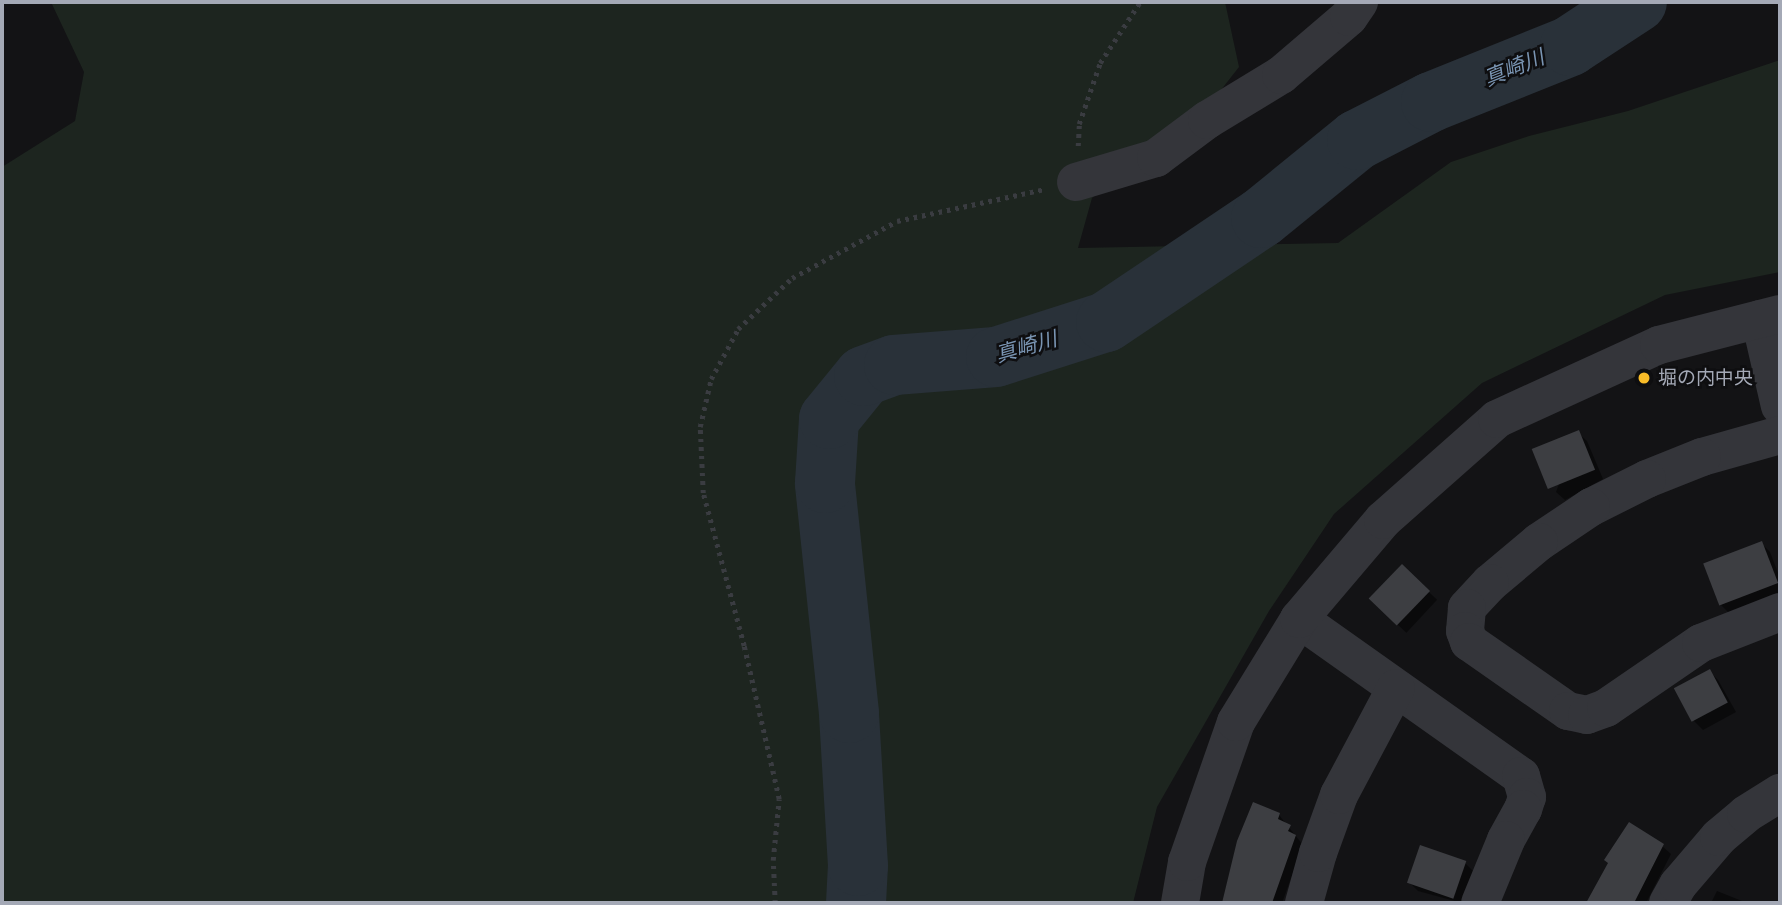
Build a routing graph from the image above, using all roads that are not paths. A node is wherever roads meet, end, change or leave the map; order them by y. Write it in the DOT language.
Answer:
graph roads {
  1 [pos="1359,2"];
  2 [pos="1076,182"];
  3 [pos="1770,317"];
  4 [pos="1780,406"];
  5 [pos="1780,435"];
  6 [pos="1780,612"];
  7 [pos="1299,619"];
  8 [pos="1396,688"];
  9 [pos="1780,793"];
  10 [pos="1180,903"];
  11 [pos="1304,903"];
  12 [pos="1480,903"];
  13 [pos="1668,903"];
  1 -- 2 [label="street"];
  3 -- 4 [label="street"];
  3 -- 7 [label="street"];
  5 -- 6 [label="street"];
  7 -- 8 [label="street"];
  7 -- 10 [label="street"];
  8 -- 11 [label="street"];
  8 -- 12 [label="street"];
  9 -- 13 [label="street"];
}
